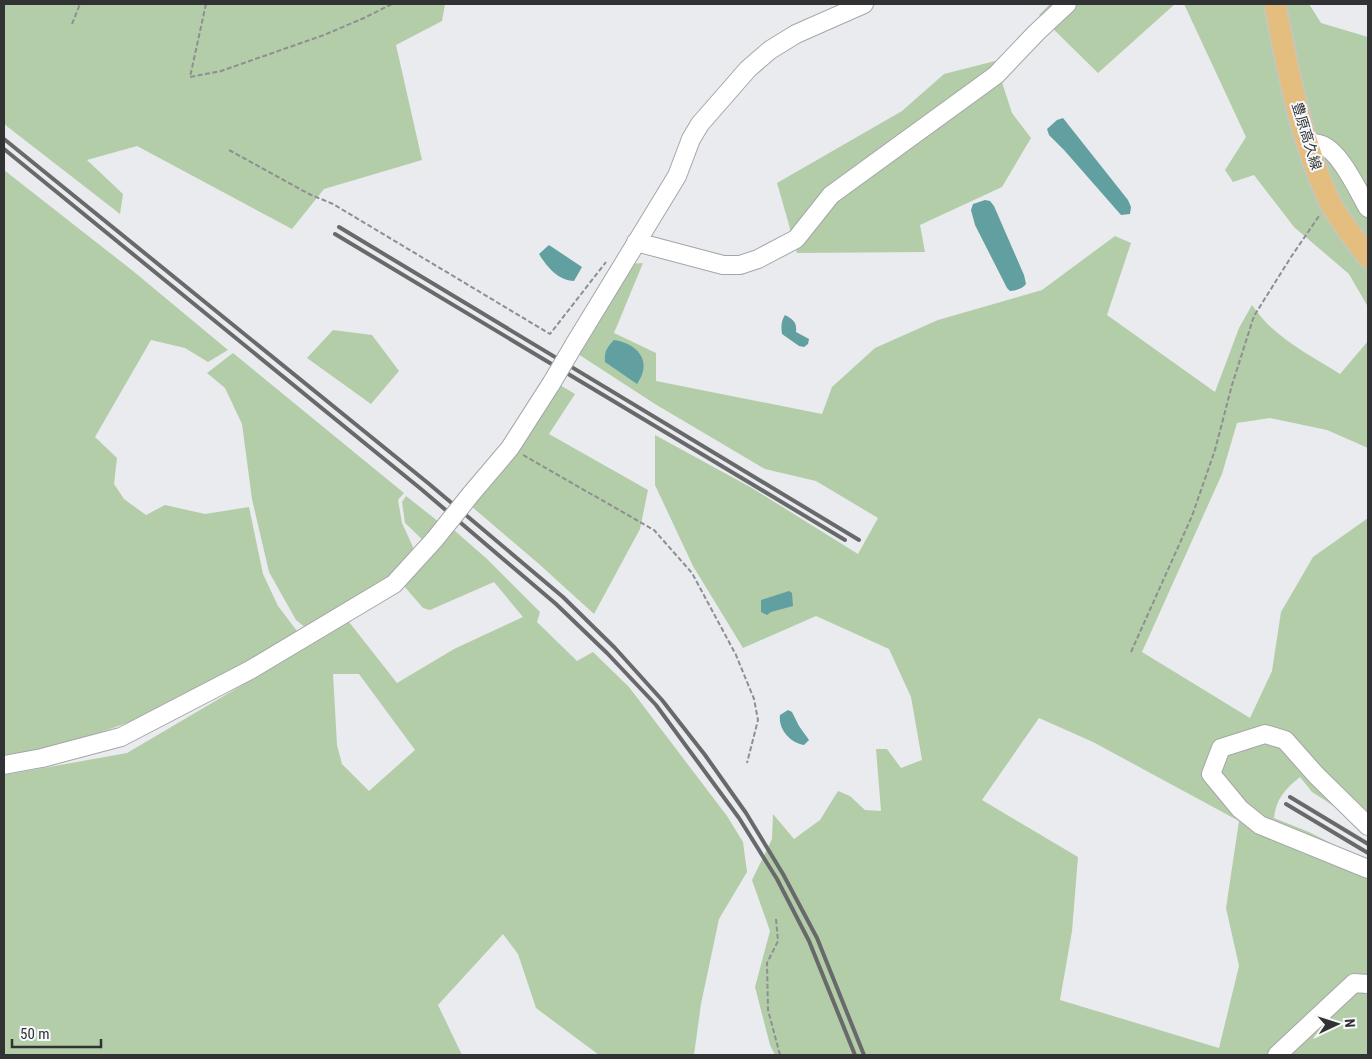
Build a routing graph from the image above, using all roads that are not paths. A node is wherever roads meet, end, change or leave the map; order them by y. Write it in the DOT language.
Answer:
graph roads {
  1 [pos="864,4"];
  2 [pos="1067,4"];
  3 [pos="1275,4"];
  4 [pos="1307,143"];
  5 [pos="1368,208"];
  6 [pos="636,242"];
  7 [pos="1368,257"];
  8 [pos="4,765"];
  9 [pos="1368,826"];
  10 [pos="1368,869"];
  11 [pos="1368,984"];
  12 [pos="1277,1055"];
  1 -- 6 [label="street"];
  2 -- 6 [label="street"];
  3 -- 4 [label="main road, 豊原高久線"];
  4 -- 5 [label="street"];
  4 -- 7 [label="main road, 豊原高久線"];
  6 -- 8 [label="street, bridge"];
  9 -- 10 [label="street"];
  11 -- 12 [label="street"];
}
